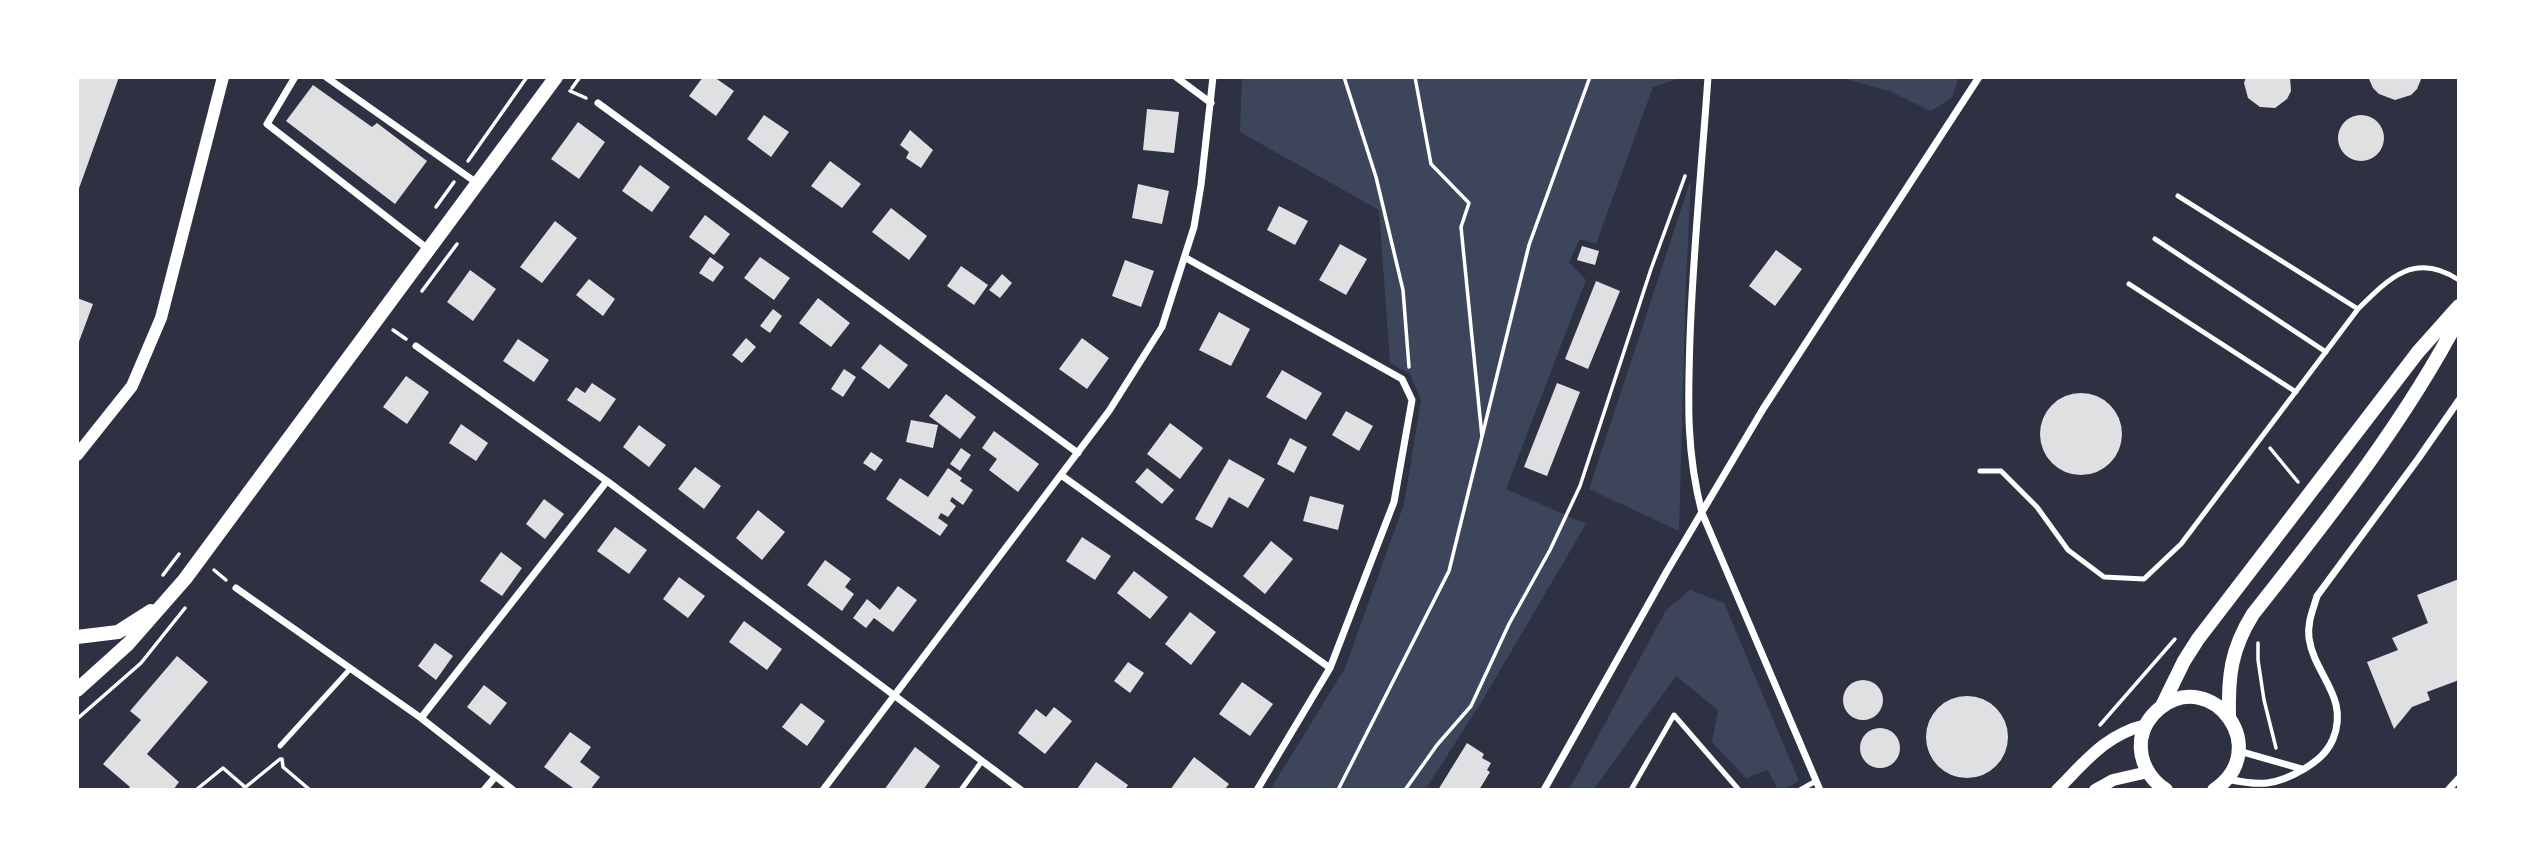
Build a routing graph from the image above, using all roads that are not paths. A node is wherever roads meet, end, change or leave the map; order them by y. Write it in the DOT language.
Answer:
graph roads {
  1 [pos="223,77"];
  2 [pos="295,77"];
  3 [pos="326,77"];
  4 [pos="556,77"];
  5 [pos="1176,77"];
  6 [pos="1213,77"];
  7 [pos="1708,77"];
  8 [pos="1979,77"];
  9 [pos="598,103"];
  10 [pos="1211,103"];
  11 [pos="478,183"];
  12 [pos="2178,196"];
  13 [pos="2155,239"];
  14 [pos="429,249"];
  15 [pos="1186,258"];
  16 [pos="2459,280"];
  17 [pos="2129,284"];
  18 [pos="2459,306"];
  19 [pos="2358,309"];
  20 [pos="2459,318"];
  21 [pos="416,346"];
  22 [pos="2326,352"];
  23 [pos="2296,392"];
  24 [pos="2459,400"];
  25 [pos="1078,453"];
  26 [pos="77,455"];
  27 [pos="1980,471"];
  28 [pos="1061,475"];
  29 [pos="607,481"];
  30 [pos="1702,513"];
  31 [pos="236,588"];
  32 [pos="166,600"];
  33 [pos="77,637"];
  34 [pos="1330,668"];
  35 [pos="350,669"];
  36 [pos="77,690"];
  37 [pos="893,695"];
  38 [pos="2162,706"];
  39 [pos="2229,716"];
  40 [pos="421,718"];
  41 [pos="2146,725"];
  42 [pos="279,746"];
  43 [pos="2239,751"];
  44 [pos="982,761"];
  45 [pos="2303,769"];
  46 [pos="2148,772"];
  47 [pos="495,777"];
  48 [pos="2459,778"];
  49 [pos="1816,781"];
  50 [pos="2220,786"];
  51 [pos="2162,789"];
  52 [pos="484,790"];
  53 [pos="513,790"];
  54 [pos="823,790"];
  55 [pos="961,790"];
  56 [pos="1021,790"];
  57 [pos="1257,790"];
  58 [pos="1544,790"];
  59 [pos="1631,790"];
  60 [pos="1739,790"];
  61 [pos="1800,790"];
  62 [pos="1820,790"];
  63 [pos="2057,790"];
  64 [pos="2095,790"];
  65 [pos="2448,790"];
  1 -- 26 [label="street"];
  2 -- 14 [label="street"];
  3 -- 11 [label="street"];
  4 -- 11 [label="main road"];
  5 -- 10 [label="street"];
  6 -- 10 [label="street"];
  7 -- 30 [label="street"];
  8 -- 30 [label="street"];
  9 -- 25 [label="street"];
  10 -- 15 [label="street"];
  11 -- 14 [label="main road"];
  12 -- 19 [label="lane"];
  13 -- 22 [label="lane"];
  14 -- 32 [label="main road"];
  15 -- 25 [label="street"];
  15 -- 34 [label="street"];
  16 -- 19 [label="lane"];
  17 -- 23 [label="lane"];
  18 -- 38 [label="main road"];
  19 -- 22 [label="lane"];
  20 -- 39 [label="main road"];
  21 -- 29 [label="street"];
  22 -- 23 [label="lane"];
  23 -- 27 [label="lane"];
  24 -- 45 [label="street"];
  25 -- 28 [label="street"];
  28 -- 34 [label="street"];
  28 -- 37 [label="street"];
  29 -- 37 [label="street"];
  29 -- 40 [label="street"];
  30 -- 49 [label="street"];
  30 -- 58 [label="street"];
  31 -- 35 [label="street"];
  32 -- 33 [label="main road"];
  32 -- 36 [label="main road"];
  34 -- 57 [label="street"];
  35 -- 40 [label="street"];
  35 -- 42 [label="lane"];
  37 -- 44 [label="street"];
  37 -- 54 [label="street"];
  38 -- 39 [label="main road"];
  38 -- 41 [label="main road"];
  39 -- 43 [label="main road"];
  40 -- 47 [label="street"];
  41 -- 46 [label="main road"];
  41 -- 63 [label="street"];
  43 -- 45 [label="street"];
  43 -- 50 [label="main road"];
  44 -- 55 [label="lane"];
  44 -- 56 [label="street"];
  45 -- 50 [label="street"];
  46 -- 51 [label="main road"];
  46 -- 64 [label="street"];
  47 -- 52 [label="street"];
  47 -- 53 [label="street"];
  48 -- 65 [label="street"];
  49 -- 61 [label="lane"];
  49 -- 62 [label="street"];
  59 -- 60 [label="lane"];
}
